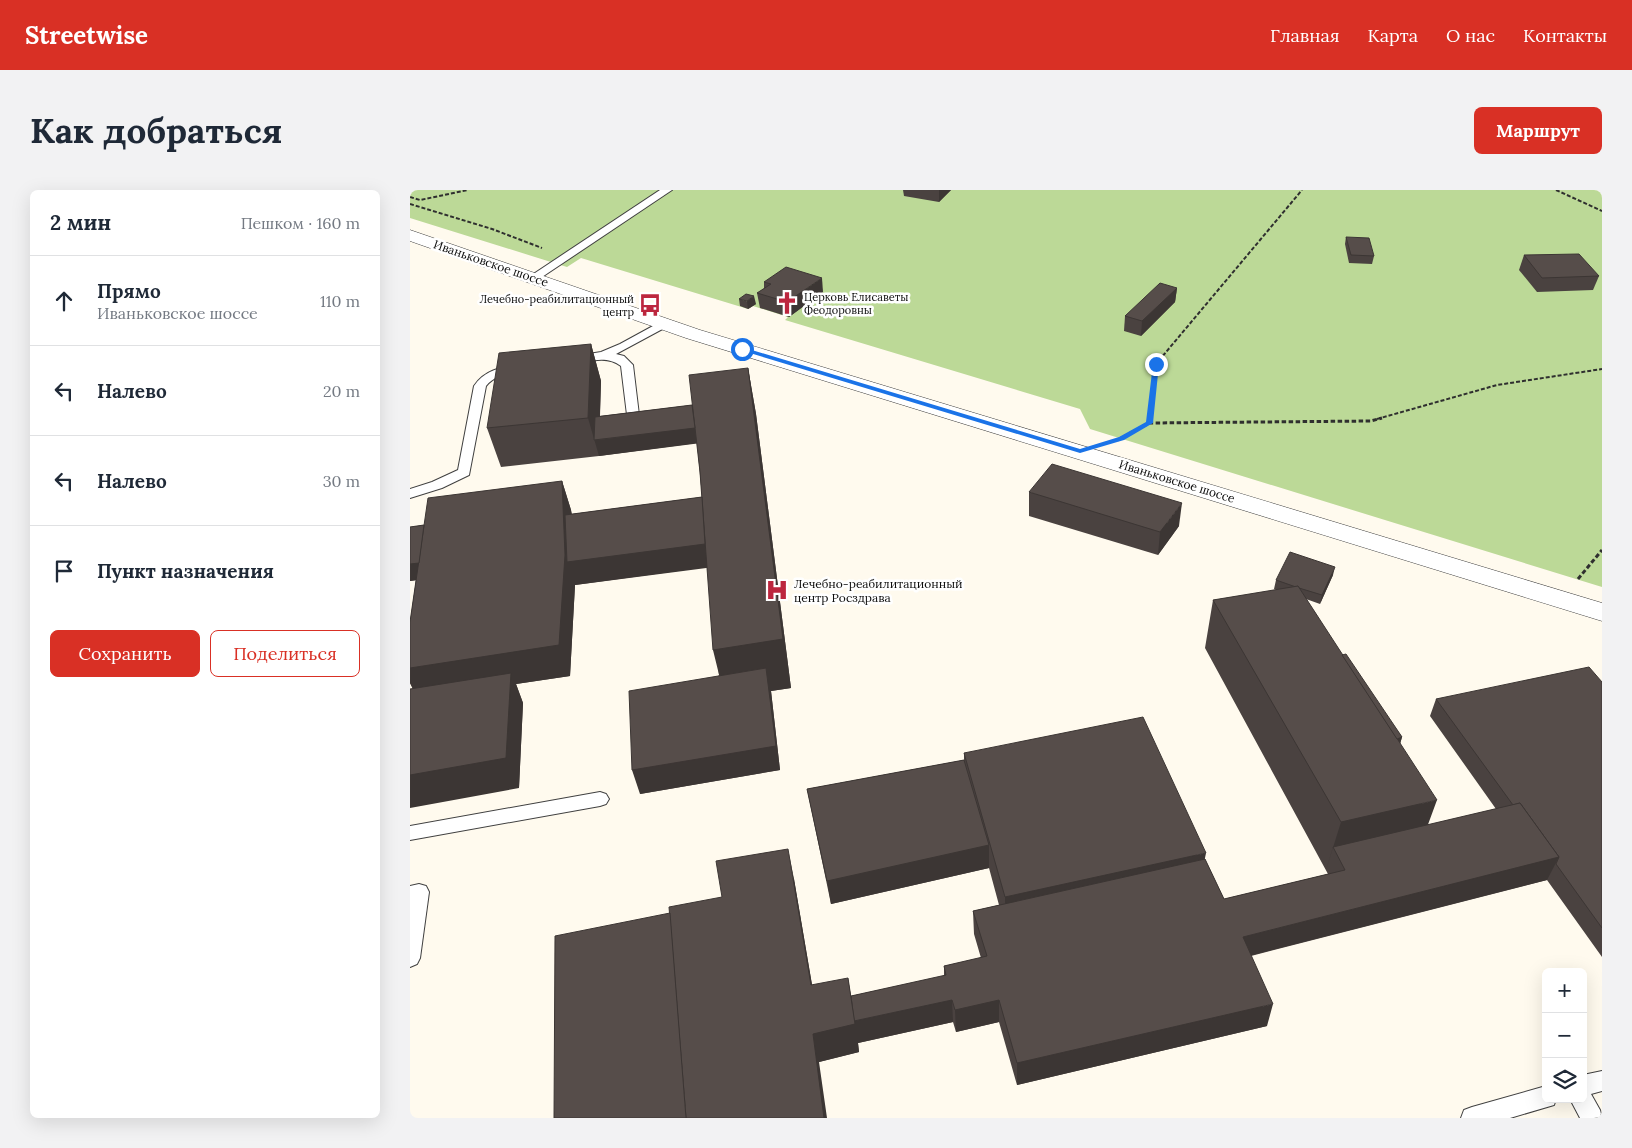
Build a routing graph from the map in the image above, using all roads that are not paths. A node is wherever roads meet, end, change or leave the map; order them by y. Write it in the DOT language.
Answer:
graph roads {
  1 [pos="667,190"];
  2 [pos="410,235"];
  3 [pos="535,277"];
  4 [pos="664,324"];
  5 [pos="604,355"];
  6 [pos="558,362"];
  7 [pos="530,367"];
  8 [pos="633,415"];
  9 [pos="410,494"];
  10 [pos="1602,612"];
  11 [pos="600,799"];
  12 [pos="410,833"];
  13 [pos="410,894"];
  14 [pos="410,958"];
  15 [pos="1602,1081"];
  16 [pos="1587,1085"];
  17 [pos="1542,1098"];
  18 [pos="1583,1103"];
  19 [pos="1472,1118"];
  20 [pos="1592,1118"];
  1 -- 3 [label="lane"];
  2 -- 3 [label="street, Иваньковское шоссе"];
  3 -- 4 [label="street, Иваньковское шоссе"];
  4 -- 5 [label="lane"];
  4 -- 10 [label="street, Иваньковское шоссе"];
  5 -- 6 [label="lane"];
  5 -- 8 [label="lane"];
  7 -- 9 [label="lane"];
  11 -- 12 [label="lane"];
  13 -- 14 [label="lane"];
  15 -- 16 [label="lane"];
  17 -- 19 [label="lane"];
  18 -- 20 [label="lane"];
}
